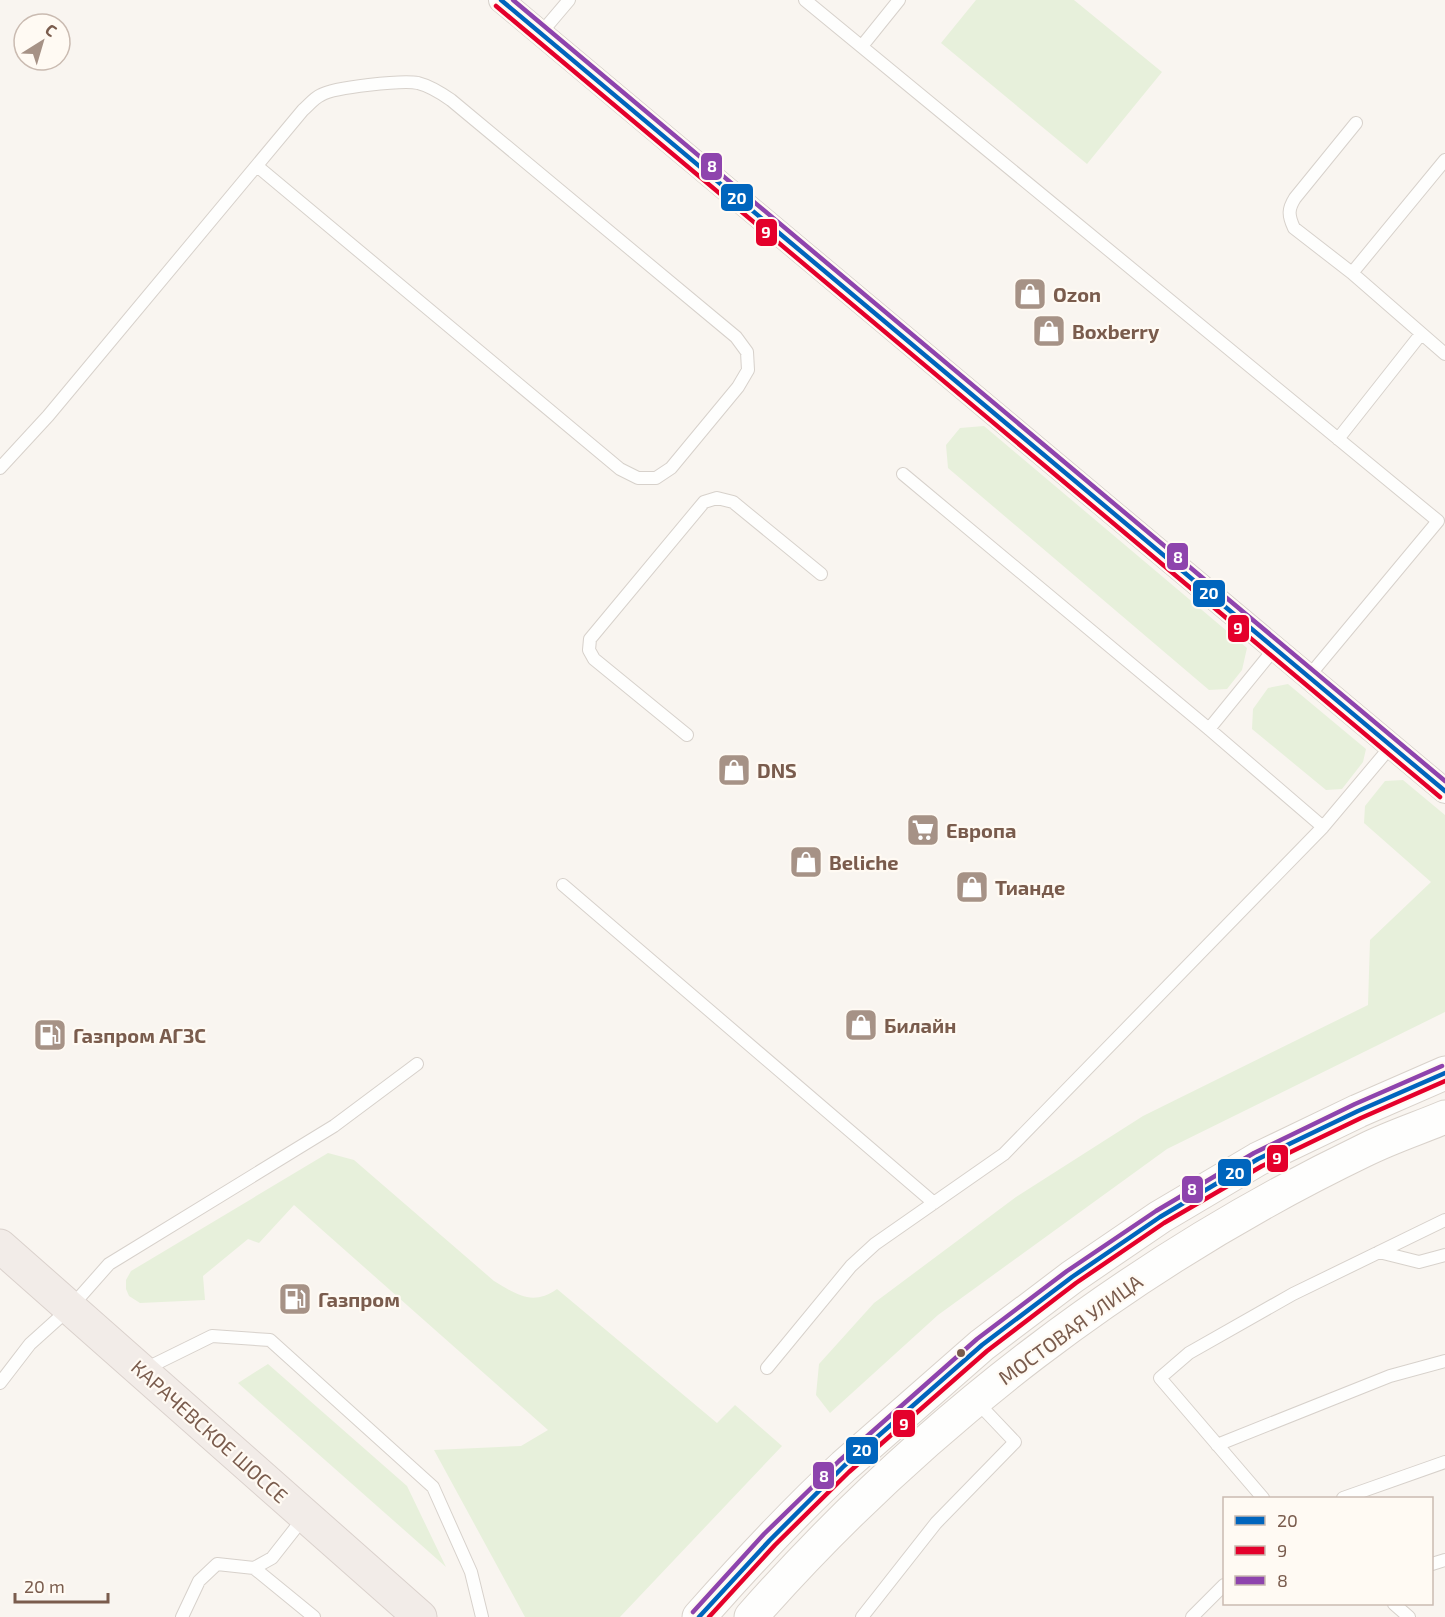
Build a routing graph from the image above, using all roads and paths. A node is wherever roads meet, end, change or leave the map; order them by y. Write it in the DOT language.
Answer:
graph roads {
  1 [pos="501,0"];
  2 [pos="568,0"];
  3 [pos="805,0"];
  4 [pos="899,0"];
  5 [pos="541,33"];
  6 [pos="862,46"];
  7 [pos="1356,123"];
  8 [pos="1445,160"];
  9 [pos="257,166"];
  10 [pos="1352,273"];
  11 [pos="1421,334"];
  12 [pos="1445,354"];
  13 [pos="1338,439"];
  14 [pos="0,468"];
  15 [pos="903,474"];
  16 [pos="1442,524"];
  17 [pos="821,574"];
  18 [pos="1275,648"];
  19 [pos="1309,676"];
  20 [pos="1209,729"];
  21 [pos="687,735"];
  22 [pos="1392,746"];
  23 [pos="1445,790"];
  24 [pos="1323,827"];
  25 [pos="563,885"];
  26 [pos="417,1064"];
  27 [pos="1445,1073"];
  28 [pos="1445,1117"];
  29 [pos="934,1203"];
  30 [pos="1445,1220"];
  31 [pos="0,1246"];
  32 [pos="1379,1252"];
  33 [pos="1445,1255"];
  34 [pos="70,1308"];
  35 [pos="1445,1361"];
  36 [pos="767,1368"];
  37 [pos="142,1371"];
  38 [pos="0,1383"];
  39 [pos="975,1400"];
  40 [pos="1217,1445"];
  41 [pos="1445,1462"];
  42 [pos="1262,1497"];
  43 [pos="1346,1497"];
  44 [pos="305,1516"];
  45 [pos="255,1568"];
  46 [pos="1223,1586"];
  47 [pos="1395,1605"];
  48 [pos="182,1617"];
  49 [pos="314,1617"];
  50 [pos="420,1617"];
  51 [pos="482,1617"];
  52 [pos="699,1617"];
  53 [pos="751,1617"];
  54 [pos="862,1617"];
  55 [pos="1192,1617"];
  56 [pos="1409,1617"];
  1 -- 5 [label="street"];
  2 -- 5 [label="lane"];
  3 -- 6 [label="lane"];
  4 -- 6 [label="lane"];
  5 -- 18 [label="street"];
  6 -- 13 [label="lane"];
  7 -- 10 [label="lane"];
  8 -- 10 [label="lane"];
  9 -- 9 [label="lane"];
  9 -- 14 [label="lane"];
  10 -- 11 [label="lane"];
  11 -- 12 [label="lane"];
  11 -- 13 [label="lane"];
  13 -- 16 [label="lane"];
  15 -- 20 [label="lane"];
  16 -- 19 [label="lane"];
  17 -- 21 [label="lane"];
  18 -- 19 [label="street"];
  18 -- 20 [label="lane"];
  19 -- 22 [label="street"];
  20 -- 24 [label="lane"];
  22 -- 23 [label="street"];
  22 -- 24 [label="lane"];
  24 -- 29 [label="lane"];
  25 -- 29 [label="lane"];
  26 -- 34 [label="lane"];
  27 -- 52 [label="main road, МОСТОВАЯ УЛИЦА"];
  28 -- 39 [label="main road, МОСТОВАЯ УЛИЦА"];
  29 -- 36 [label="lane"];
  30 -- 32 [label="lane"];
  31 -- 34 [label="highway, КАРАЧЕВСКОЕ ШОССЕ"];
  32 -- 33 [label="lane"];
  32 -- 40 [label="lane"];
  34 -- 37 [label="highway, КАРАЧЕВСКОЕ ШОССЕ"];
  34 -- 38 [label="lane"];
  35 -- 40 [label="lane"];
  37 -- 44 [label="highway, КАРАЧЕВСКОЕ ШОССЕ"];
  37 -- 51 [label="lane"];
  39 -- 53 [label="main road, МОСТОВАЯ УЛИЦА"];
  39 -- 54 [label="lane"];
  40 -- 42 [label="lane"];
  41 -- 43 [label="lane"];
  44 -- 45 [label="lane"];
  44 -- 50 [label="highway, КАРАЧЕВСКОЕ ШОССЕ"];
  45 -- 48 [label="lane"];
  45 -- 49 [label="lane"];
  46 -- 55 [label="lane"];
  47 -- 56 [label="lane"];
}
